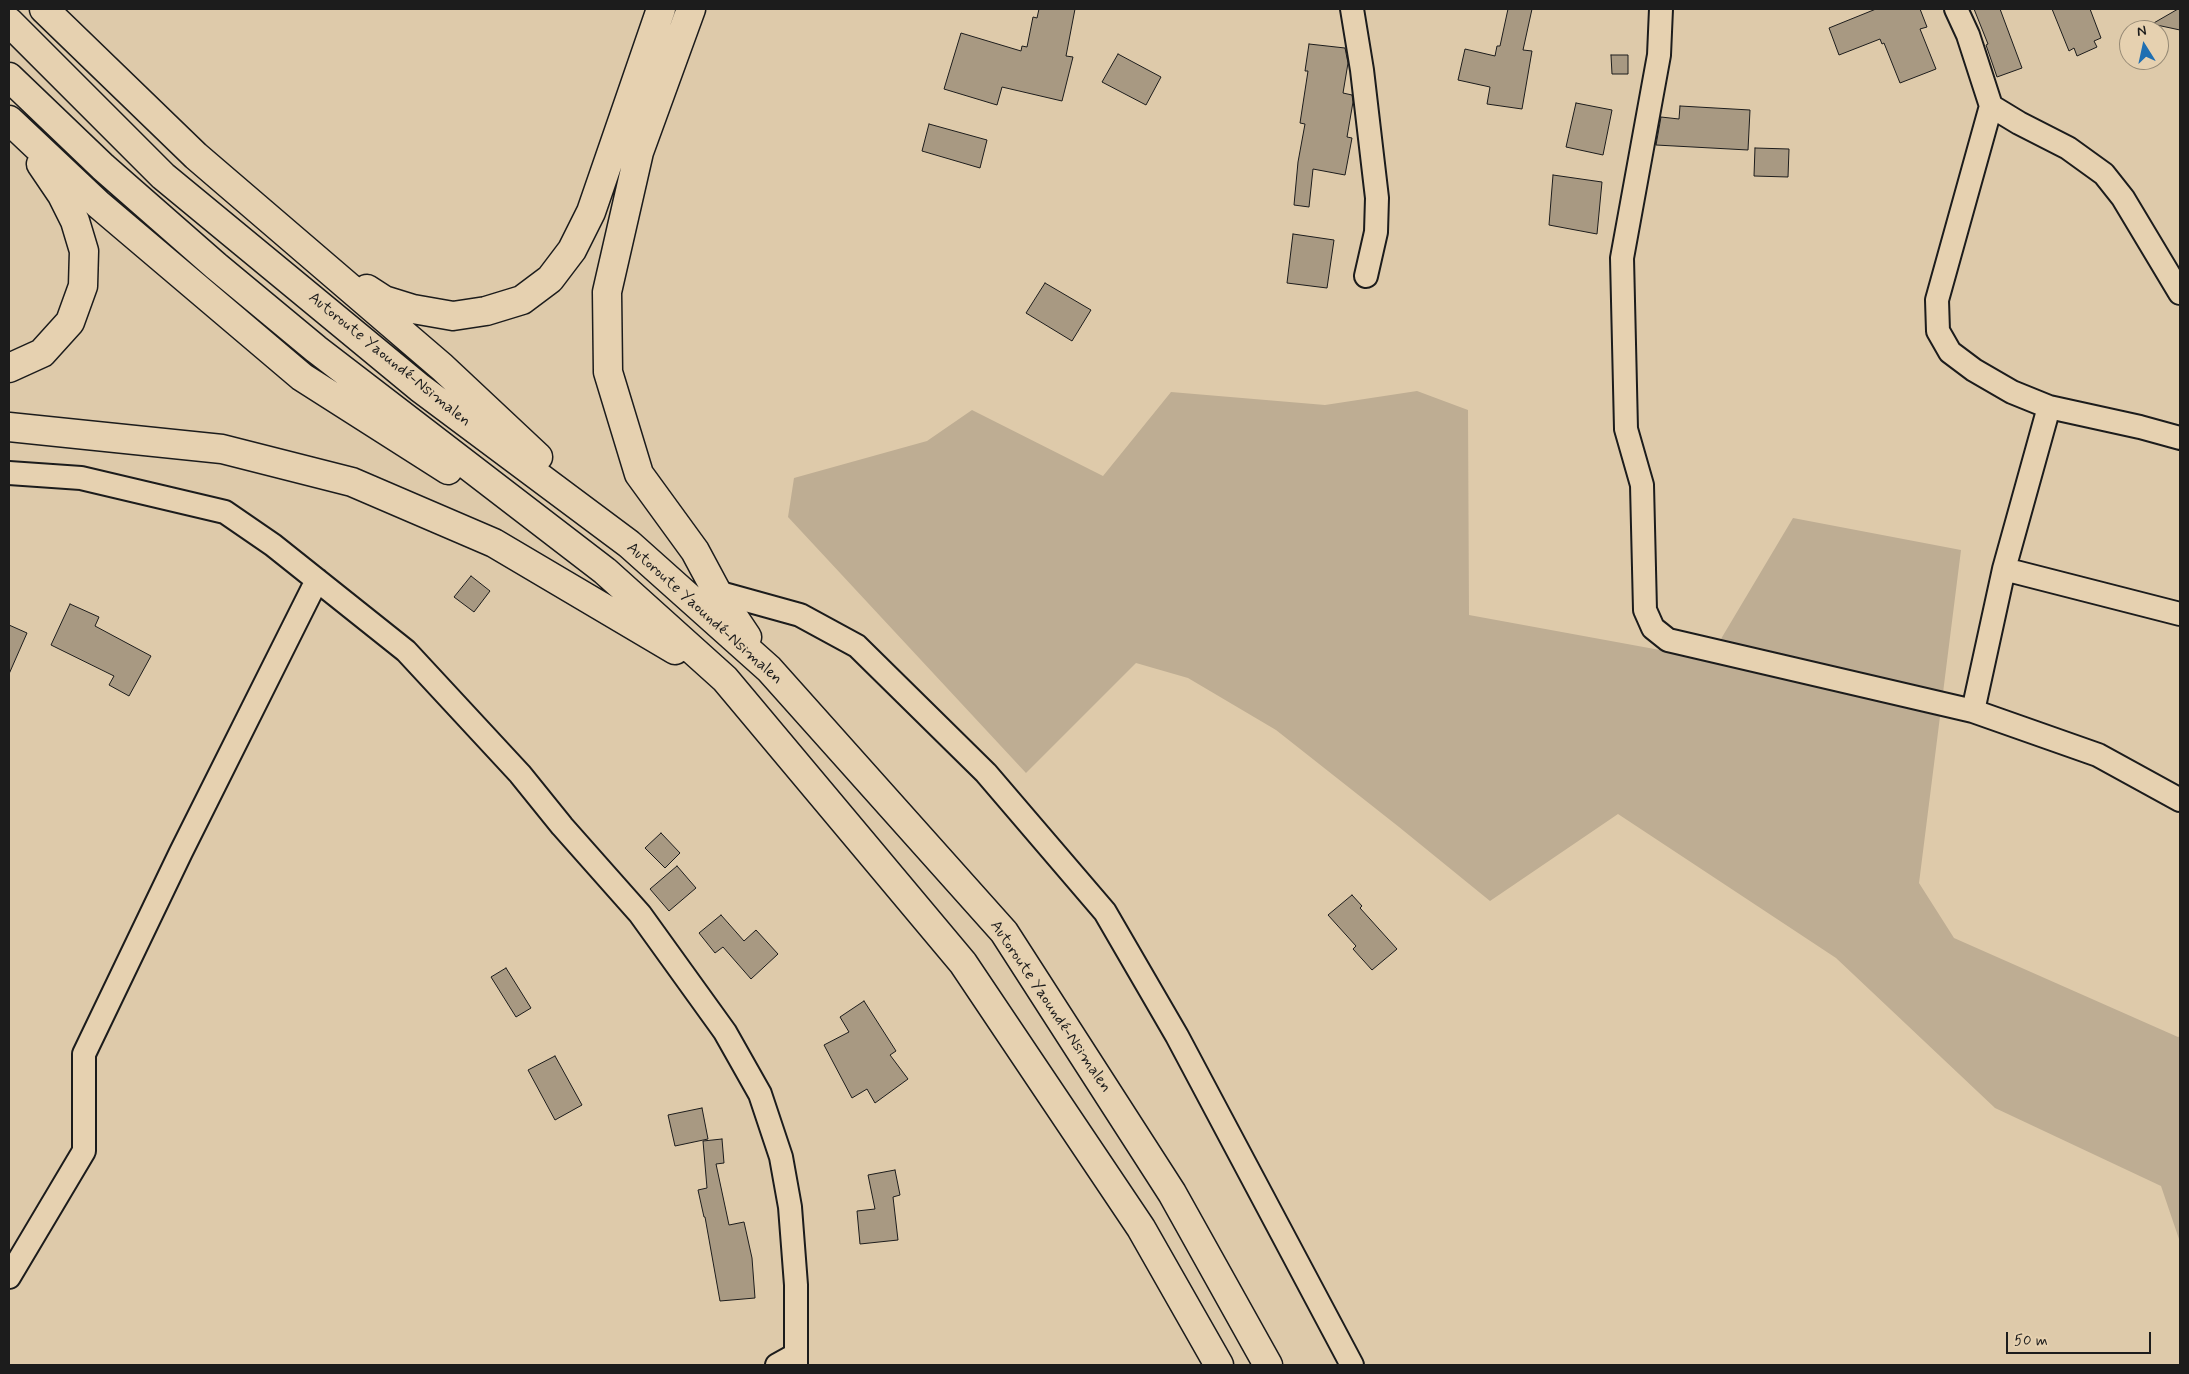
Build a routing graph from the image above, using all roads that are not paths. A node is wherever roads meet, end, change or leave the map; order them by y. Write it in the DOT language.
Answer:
graph roads {
  1 [pos="44,9"];
  2 [pos="661,9"];
  3 [pos="691,9"];
  4 [pos="1352,9"];
  5 [pos="1661,9"];
  6 [pos="1956,9"];
  7 [pos="9,22"];
  8 [pos="9,77"];
  9 [pos="1991,106"];
  10 [pos="9,120"];
  11 [pos="9,124"];
  12 [pos="312,255"];
  13 [pos="1366,276"];
  14 [pos="2180,293"];
  15 [pos="9,368"];
  16 [pos="2049,407"];
  17 [pos="9,427"];
  18 [pos="2180,438"];
  19 [pos="9,473"];
  20 [pos="629,544"];
  21 [pos="2004,569"];
  22 [pos="606,571"];
  23 [pos="317,580"];
  24 [pos="717,592"];
  25 [pos="2180,614"];
  26 [pos="769,670"];
  27 [pos="725,680"];
  28 [pos="1973,711"];
  29 [pos="2180,800"];
  30 [pos="9,1277"];
  31 [pos="790,1362"];
  32 [pos="1219,1365"];
  33 [pos="1268,1365"];
  34 [pos="1352,1365"];
  1 -- 12 [label="highway"];
  2 -- 12 [label="highway"];
  3 -- 24 [label="highway"];
  4 -- 13 [label="street"];
  5 -- 28 [label="street"];
  6 -- 9 [label="street"];
  7 -- 20 [label="highway, Autoroute Yaoundé-Nsimalen"];
  8 -- 22 [label="highway, Autoroute Yaoundé-Nsimalen"];
  9 -- 14 [label="street"];
  9 -- 16 [label="street"];
  10 -- 22 [label="highway"];
  11 -- 15 [label="highway"];
  12 -- 20 [label="highway"];
  16 -- 18 [label="street"];
  16 -- 21 [label="street"];
  17 -- 27 [label="highway"];
  19 -- 23 [label="street"];
  20 -- 26 [label="highway, Autoroute Yaoundé-Nsimalen"];
  21 -- 25 [label="street"];
  21 -- 28 [label="street"];
  22 -- 27 [label="highway, Autoroute Yaoundé-Nsimalen"];
  23 -- 30 [label="street"];
  23 -- 31 [label="street"];
  24 -- 26 [label="highway"];
  24 -- 34 [label="street"];
  26 -- 33 [label="highway, Autoroute Yaoundé-Nsimalen"];
  27 -- 32 [label="highway, Autoroute Yaoundé-Nsimalen"];
  28 -- 29 [label="street"];
}
